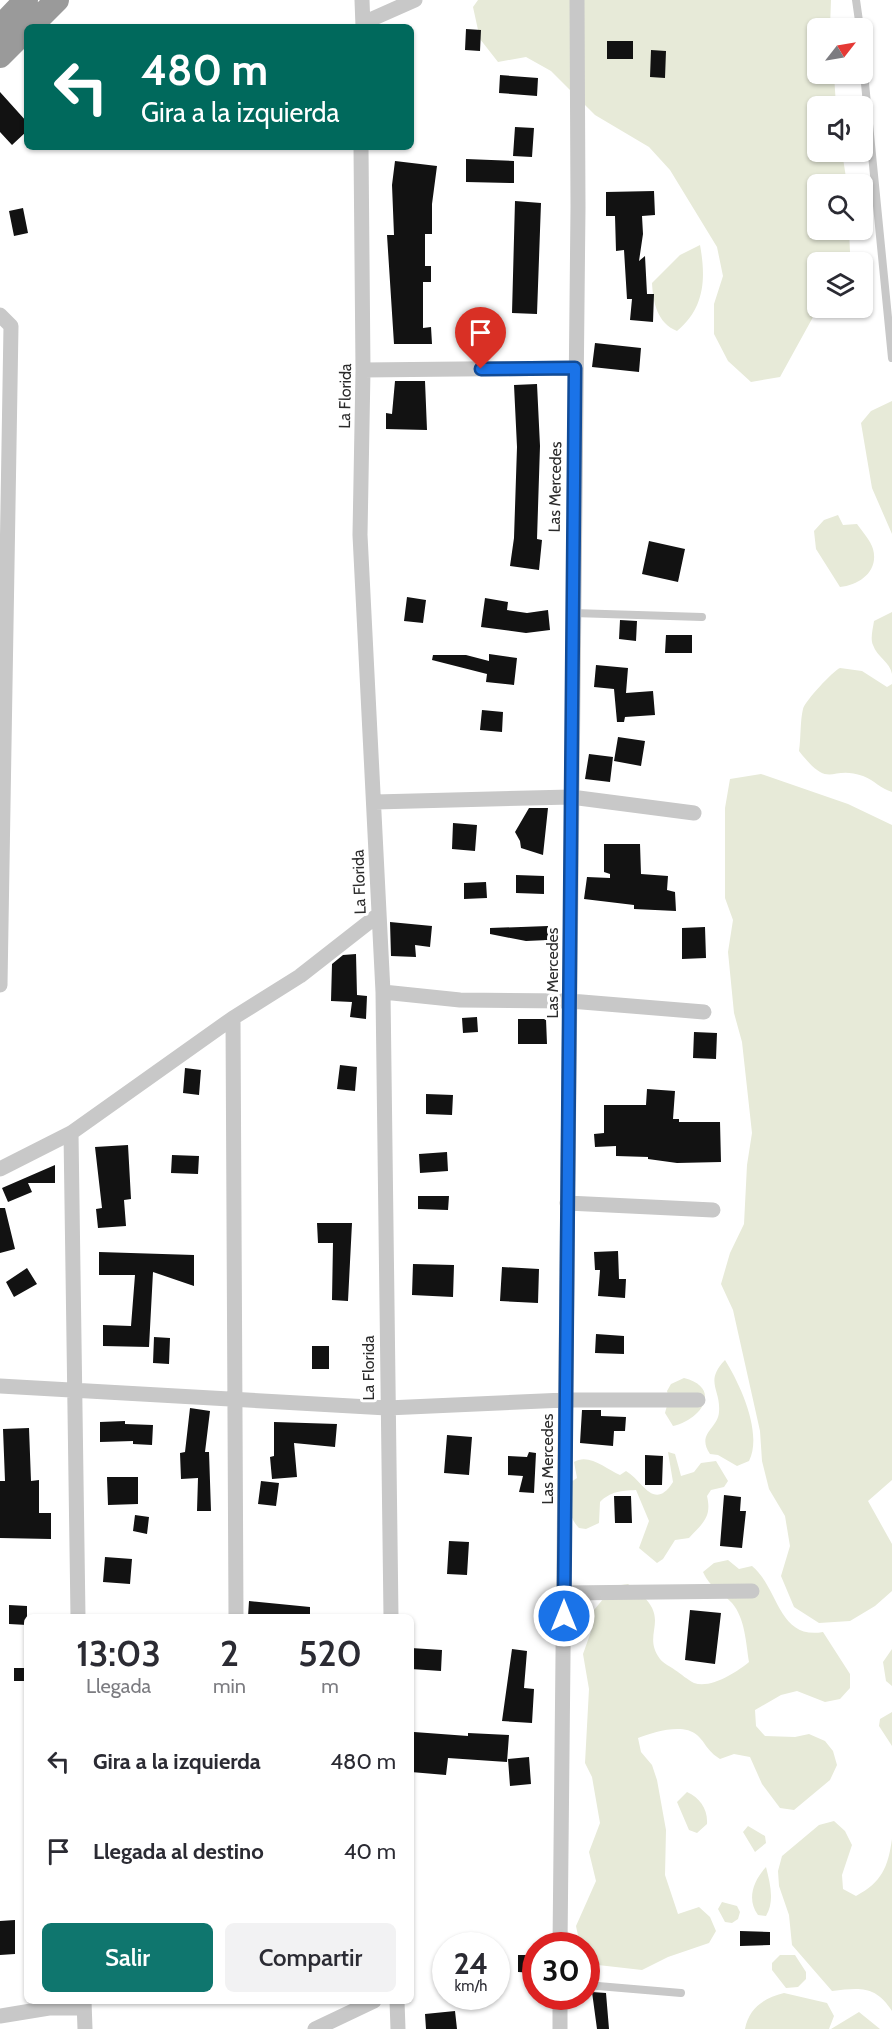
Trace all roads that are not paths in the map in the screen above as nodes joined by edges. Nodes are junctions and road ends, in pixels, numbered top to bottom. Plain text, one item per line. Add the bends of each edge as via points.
1 (26, 0) edge
2 (57, 0) edge
3 (362, 0) edge
4 (415, 0) edge
5 (577, 0) edge
6 (856, 0) edge
7 (859, 18) edge
8 (13, 24) edge
9 (363, 24) edge
10 (365, 24) edge
11 (0, 56) edge
12 (865, 84) edge
13 (361, 150) edge
14 (0, 315) edge
15 (892, 358) edge
16 (575, 368) junction
17 (363, 370) junction
18 (4, 592) edge
19 (573, 612) junction
20 (702, 617) dead end
21 (571, 797) junction
22 (375, 802) junction
23 (694, 813) dead end
24 (1, 893) edge
25 (378, 915) junction
26 (0, 985) edge
27 (383, 992) junction
28 (570, 1001) junction
29 (704, 1012) dead end
30 (233, 1018) junction
31 (71, 1133) junction
32 (0, 1169) edge
33 (567, 1203) junction
34 (713, 1210) dead end
35 (0, 1386) edge
36 (75, 1390) junction
37 (565, 1400) junction
38 (699, 1400) dead end
39 (236, 1402) junction
40 (387, 1408) junction
41 (752, 1591) dead end
42 (564, 1593) junction
43 (78, 1614) edge
44 (236, 1614) edge
45 (391, 1614) edge
46 (561, 1932) edge
47 (600, 1986) edge
48 (681, 1993) dead end
49 (84, 2004) edge
50 (368, 2004) edge
51 (398, 2004) edge
52 (560, 2010) edge
53 (0, 2016) edge
54 (85, 2029) edge
55 (315, 2029) edge
56 (398, 2029) edge
57 (560, 2029) edge

1 - 8 highway
2 - 8 highway
3 - 9 street
4 - 10 street
5 - 16 street, Las Mercedes
6 - 7 lane
8 - 11 highway
12 - 15 lane
13 - 17 street, La Florida
14 - 18 street via 11,326
16 - 17 street
16 - 19 street, Las Mercedes
17 - 22 street, La Florida via 360,535
18 - 24 street
19 - 20 lane
19 - 21 street, Las Mercedes
21 - 22 street
21 - 23 street
21 - 28 street, Las Mercedes
22 - 25 street, La Florida
24 - 26 street
25 - 27 street, La Florida
25 - 30 street via 300,976
27 - 28 street via 460,1000
27 - 40 street, La Florida
28 - 29 street
28 - 33 street, Las Mercedes
30 - 31 street
30 - 39 street
31 - 32 street
31 - 36 street
33 - 34 street
33 - 37 street, Las Mercedes
35 - 36 street
36 - 39 street
36 - 43 street
37 - 38 street
37 - 40 street
37 - 42 street, Las Mercedes
39 - 40 street
39 - 44 street
40 - 45 street, La Florida
41 - 42 street
42 - 46 street, Las Mercedes
47 - 48 lane
49 - 53 street
49 - 54 street
50 - 55 street
51 - 56 street
52 - 57 street

